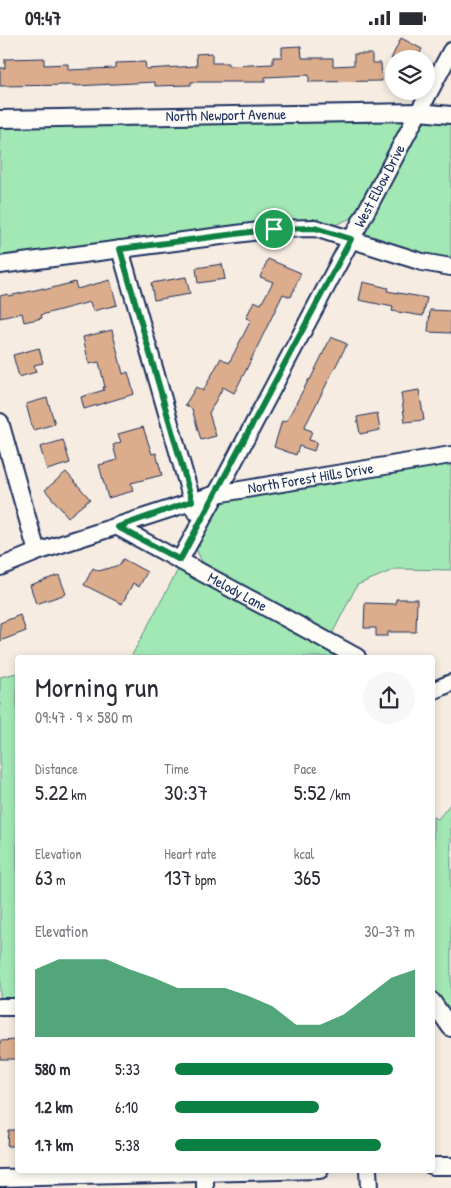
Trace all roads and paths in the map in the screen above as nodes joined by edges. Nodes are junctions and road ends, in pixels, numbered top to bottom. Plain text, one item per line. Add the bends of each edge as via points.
1 (451, 51) edge
2 (419, 112) junction
3 (451, 115) edge
4 (0, 119) edge
5 (351, 239) junction
6 (120, 249) junction
7 (0, 265) edge
8 (451, 267) edge
9 (0, 422) edge
10 (451, 455) edge
11 (216, 494) junction
12 (192, 501) junction
13 (199, 525) junction
14 (118, 527) junction
15 (37, 552) junction
16 (180, 560) junction
17 (0, 567) edge
18 (353, 655) edge
19 (451, 683) edge
20 (435, 690) edge
21 (435, 1005) edge
22 (0, 1007) edge
23 (15, 1007) edge
24 (451, 1028) edge
25 (451, 1165) edge
26 (435, 1166) edge
27 (271, 1173) edge
28 (368, 1173) edge
29 (205, 1177) edge
30 (0, 1178) edge
31 (42, 1183) edge
32 (369, 1188) edge

1 - 2 street, West Elbow Drive
2 - 3 street, North Newport Avenue
2 - 4 street, North Newport Avenue
2 - 5 street, West Elbow Drive
5 - 6 street via 315,228 274,229
5 - 8 street via 422,262
5 - 11 street, West Elbow Drive
6 - 7 street
6 - 12 street
9 - 15 street
10 - 11 street, North Forest Hills Drive
11 - 12 street, North Forest Hills Drive
11 - 13 street, West Elbow Drive
12 - 13 street
12 - 14 street, North Forest Hills Drive
13 - 16 street, West Elbow Drive
14 - 15 street, North Forest Hills Drive
14 - 16 street, Melody Lane
15 - 17 street, North Forest Hills Drive
16 - 18 street, Melody Lane
19 - 20 street
21 - 24 street
22 - 23 street
25 - 26 street
27 - 29 street
28 - 32 street
29 - 31 street
30 - 31 street

